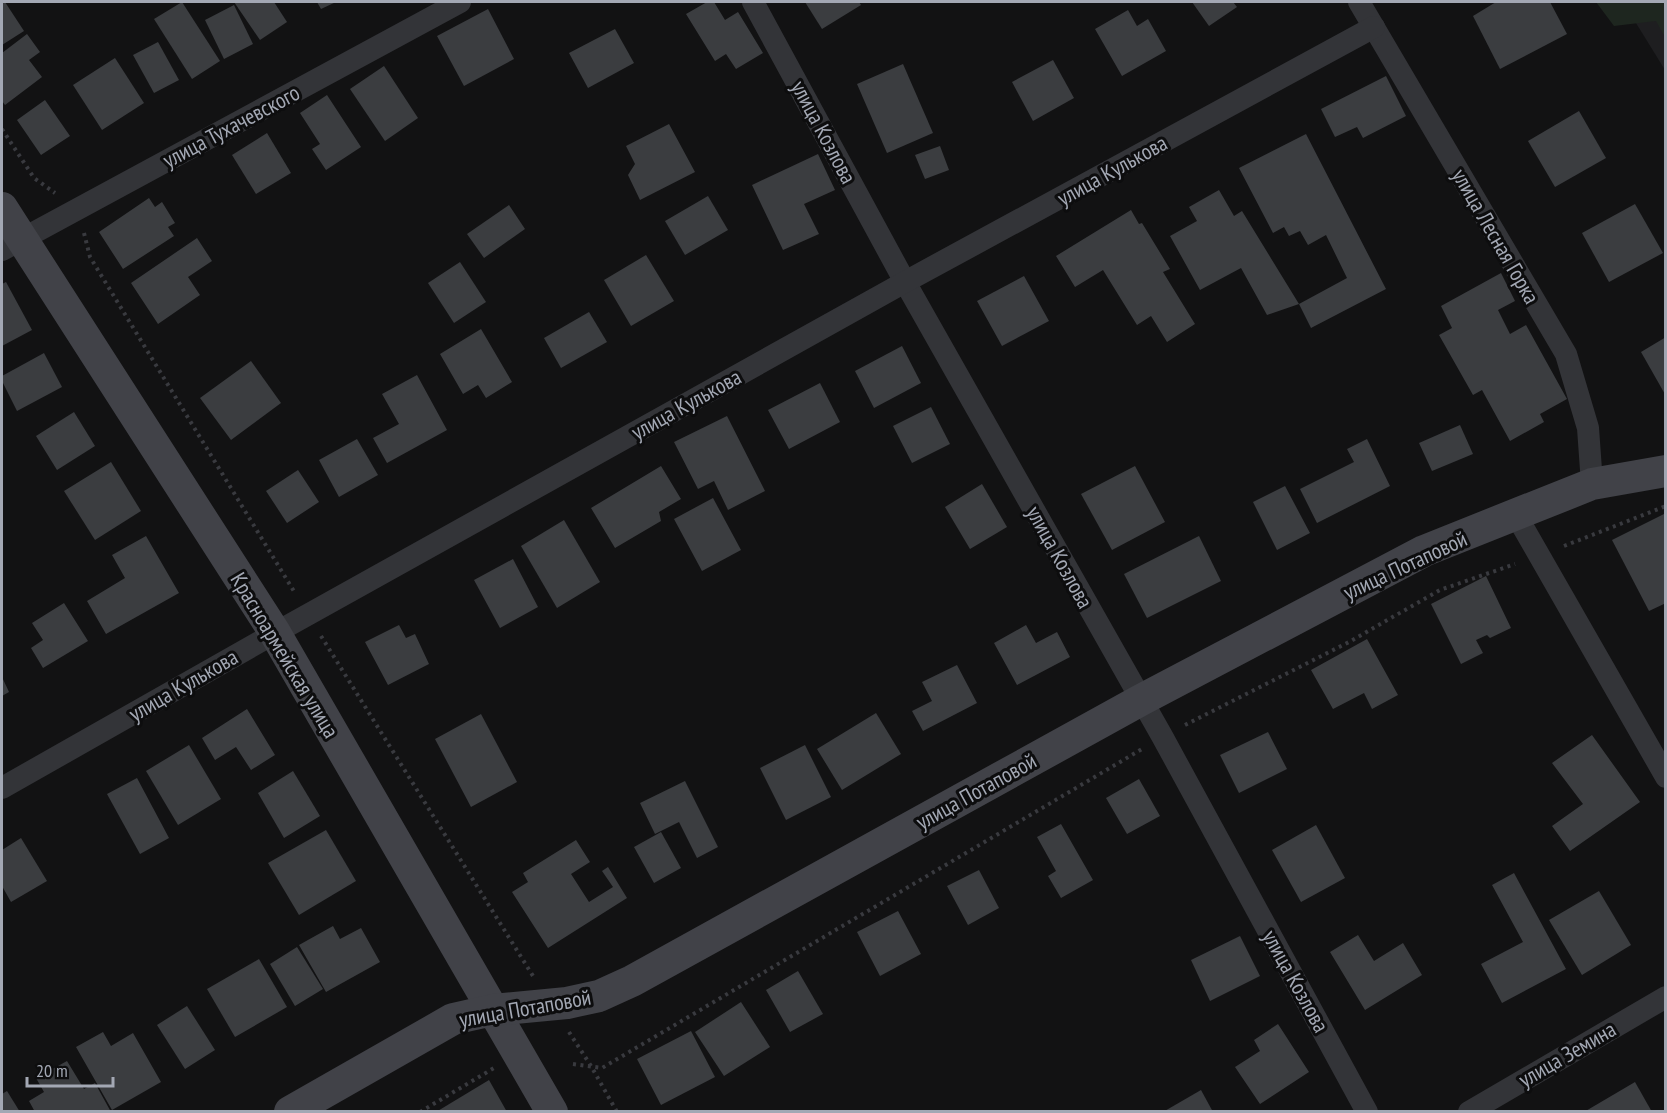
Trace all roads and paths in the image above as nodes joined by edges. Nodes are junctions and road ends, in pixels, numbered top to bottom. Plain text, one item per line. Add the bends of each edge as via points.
1 (460, 2) edge
2 (753, 2) edge
3 (1359, 2) edge
4 (1374, 27) junction
5 (2, 208) edge
6 (12, 244) edge
7 (905, 282) junction
8 (1665, 471) edge
9 (1592, 484) junction
10 (1665, 506) edge
11 (1516, 515) junction
12 (1539, 556) junction
13 (275, 633) junction
14 (1141, 700) junction
15 (1162, 736) junction
16 (1665, 777) edge
17 (2, 788) edge
18 (1665, 996) edge
19 (494, 1011) junction
20 (573, 1064) dead end
21 (500, 1065) dead end
22 (290, 1112) edge
23 (420, 1112) edge
24 (552, 1112) edge
25 (1367, 1112) edge
26 (1469, 1112) edge

1 - 6 street, улица Тухачевского
2 - 7 street, улица Козлова
3 - 4 street, улица Лесная Горка
4 - 7 street, улица Кулькова
4 - 9 street, улица Лесная Горка via 1566,354 1588,428
5 - 6 street, Красноармейская улица
6 - 13 street, Красноармейская улица
7 - 13 street, улица Кулькова
7 - 14 street, улица Козлова
8 - 9 street, улица Потаповой
9 - 11 street, улица Потаповой
10 - 12 path
11 - 12 street
11 - 14 street, улица Потаповой via 1424,551
12 - 15 path via 1440,590 1349,642
12 - 16 street
13 - 17 street, улица Кулькова
13 - 19 street, Красноармейская улица
14 - 15 street, улица Козлова
14 - 19 street, улица Потаповой via 632,981 599,996 567,1004
15 - 20 path via 602,1068
15 - 25 street, улица Козлова
18 - 26 street, улица Земина
19 - 22 street, улица Потаповой via 453,1019
19 - 24 street, Красноармейская улица
21 - 23 path

